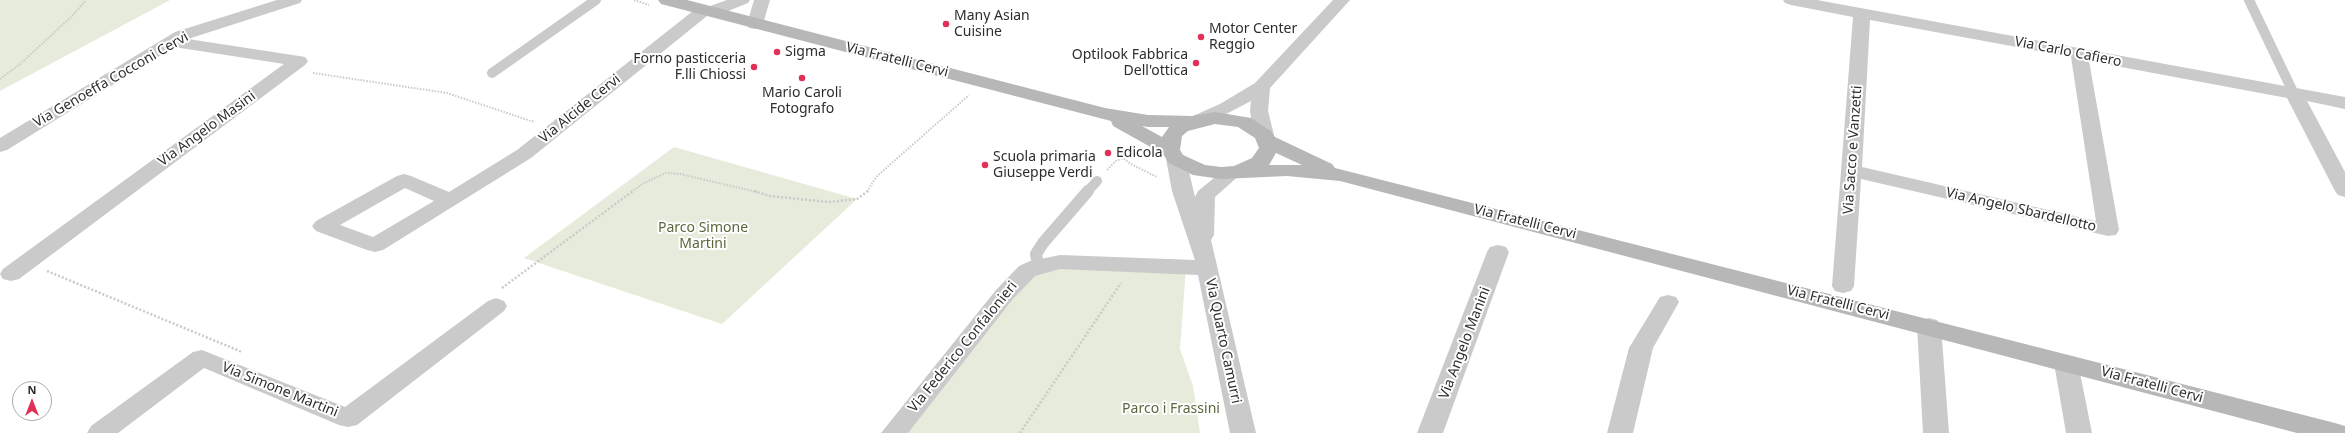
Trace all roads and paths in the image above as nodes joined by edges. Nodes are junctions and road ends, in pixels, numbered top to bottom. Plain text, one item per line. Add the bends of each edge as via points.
1 (86, 0) edge
2 (294, 0) edge
3 (596, 0) edge
4 (667, 0) edge
5 (742, 0) edge
6 (762, 0) edge
7 (1342, 0) edge
8 (1791, 0) edge
9 (2249, 0) edge
10 (707, 11) junction
11 (1862, 13) junction
12 (755, 24) junction
13 (172, 42) junction
14 (2079, 54) junction
15 (289, 68) junction
16 (492, 72) dead end
17 (0, 79) edge
18 (1261, 87) junction
19 (971, 93) dead end
20 (2294, 94) junction
21 (2345, 103) edge
22 (1104, 114) junction
23 (1196, 121) junction
24 (556, 128) junction
25 (1266, 138) junction
26 (0, 146) edge
27 (1173, 154) junction
28 (1852, 171) junction
29 (1236, 172) junction
30 (1341, 176) junction
31 (1098, 181) dead end
32 (2345, 191) edge
33 (450, 200) junction
34 (1498, 252) dead end
35 (1205, 258) junction
36 (27, 262) junction
37 (1134, 264) junction
38 (1038, 266) junction
39 (11, 274) dead end
40 (1842, 286) dead end
41 (496, 300) joint
42 (1668, 302) dead end
43 (1929, 326) junction
44 (249, 355) dead end
45 (2066, 363) junction
46 (100, 433) edge
47 (894, 433) edge
48 (1020, 433) edge
49 (1242, 433) edge
50 (1430, 433) edge
51 (1620, 433) edge
52 (1936, 433) edge
53 (2079, 433) edge
54 (2335, 433) edge

1 - 17 path via 42,44
2 - 13 street, Via Genoeffa Cocconi Cervi via 181,36
3 - 16 lane
4 - 10 main road, Via Fratelli Cervi
5 - 10 street, Via Alcide Cervi
6 - 12 street
7 - 18 street
8 - 11 street, Via Carlo Cafiero
9 - 20 lane
10 - 12 main road, Via Fratelli Cervi
10 - 24 street, Via Alcide Cervi
11 - 14 street, Via Carlo Cafiero
11 - 28 street, Via Sacco e Vanzetti
12 - 22 main road, Via Fratelli Cervi
13 - 15 street via 299,61
13 - 26 street, Via Genoeffa Cocconi Cervi
14 - 20 street, Via Carlo Cafiero
14 - 28 street, Via Angelo Sbardellotto via 2108,230
15 - 24 path via 446,93
15 - 36 street, Via Angelo Masini
18 - 23 street via 1227,108
18 - 25 street via 1259,111
19 - 41 path via 876,177 868,192 857,199 829,202 769,196 743,188 666,173 644,182
20 - 21 street, Via Carlo Cafiero
20 - 32 street
22 - 23 main road, Via Fratelli Cervi via 1148,121
22 - 27 main road, Via Fratelli Cervi
23 - 25 main road, Via Fratelli Cervi via 1215,118 1244,122
23 - 27 main road, Via Fratelli Cervi via 1174,134 1170,142
24 - 33 street, Via Alcide Cervi via 524,154
25 - 29 main road, Via Fratelli Cervi via 1269,148 1263,159 1251,167
25 - 30 main road, Via Fratelli Cervi
27 - 29 main road, Via Fratelli Cervi via 1200,171
27 - 35 street, Via Quarto Camurri via 1182,191
28 - 40 street, Via Sacco e Vanzetti
29 - 30 main road, Via Fratelli Cervi via 1287,170
29 - 35 street, Via Quarto Camurri via 1205,195
30 - 43 main road, Via Fratelli Cervi
31 - 38 lane via 1040,248 1036,254
33 - 33 street, Via Alcide Cervi via 375,245 322,226 404,180
34 - 50 street, Via Angelo Manini
35 - 37 street, Via Federico Confalonieri
35 - 49 street, Via Quarto Camurri
36 - 39 street, Via Angelo Masini
36 - 44 path
37 - 38 street, Via Federico Confalonieri via 1060,262
37 - 48 path
38 - 47 street, Via Federico Confalonieri via 1027,271 1014,284
41 - 46 street, Via Simone Martini via 348,418 202,358
42 - 51 street via 1641,348
43 - 45 main road, Via Fratelli Cervi
43 - 52 street
45 - 53 street
45 - 54 main road, Via Fratelli Cervi

